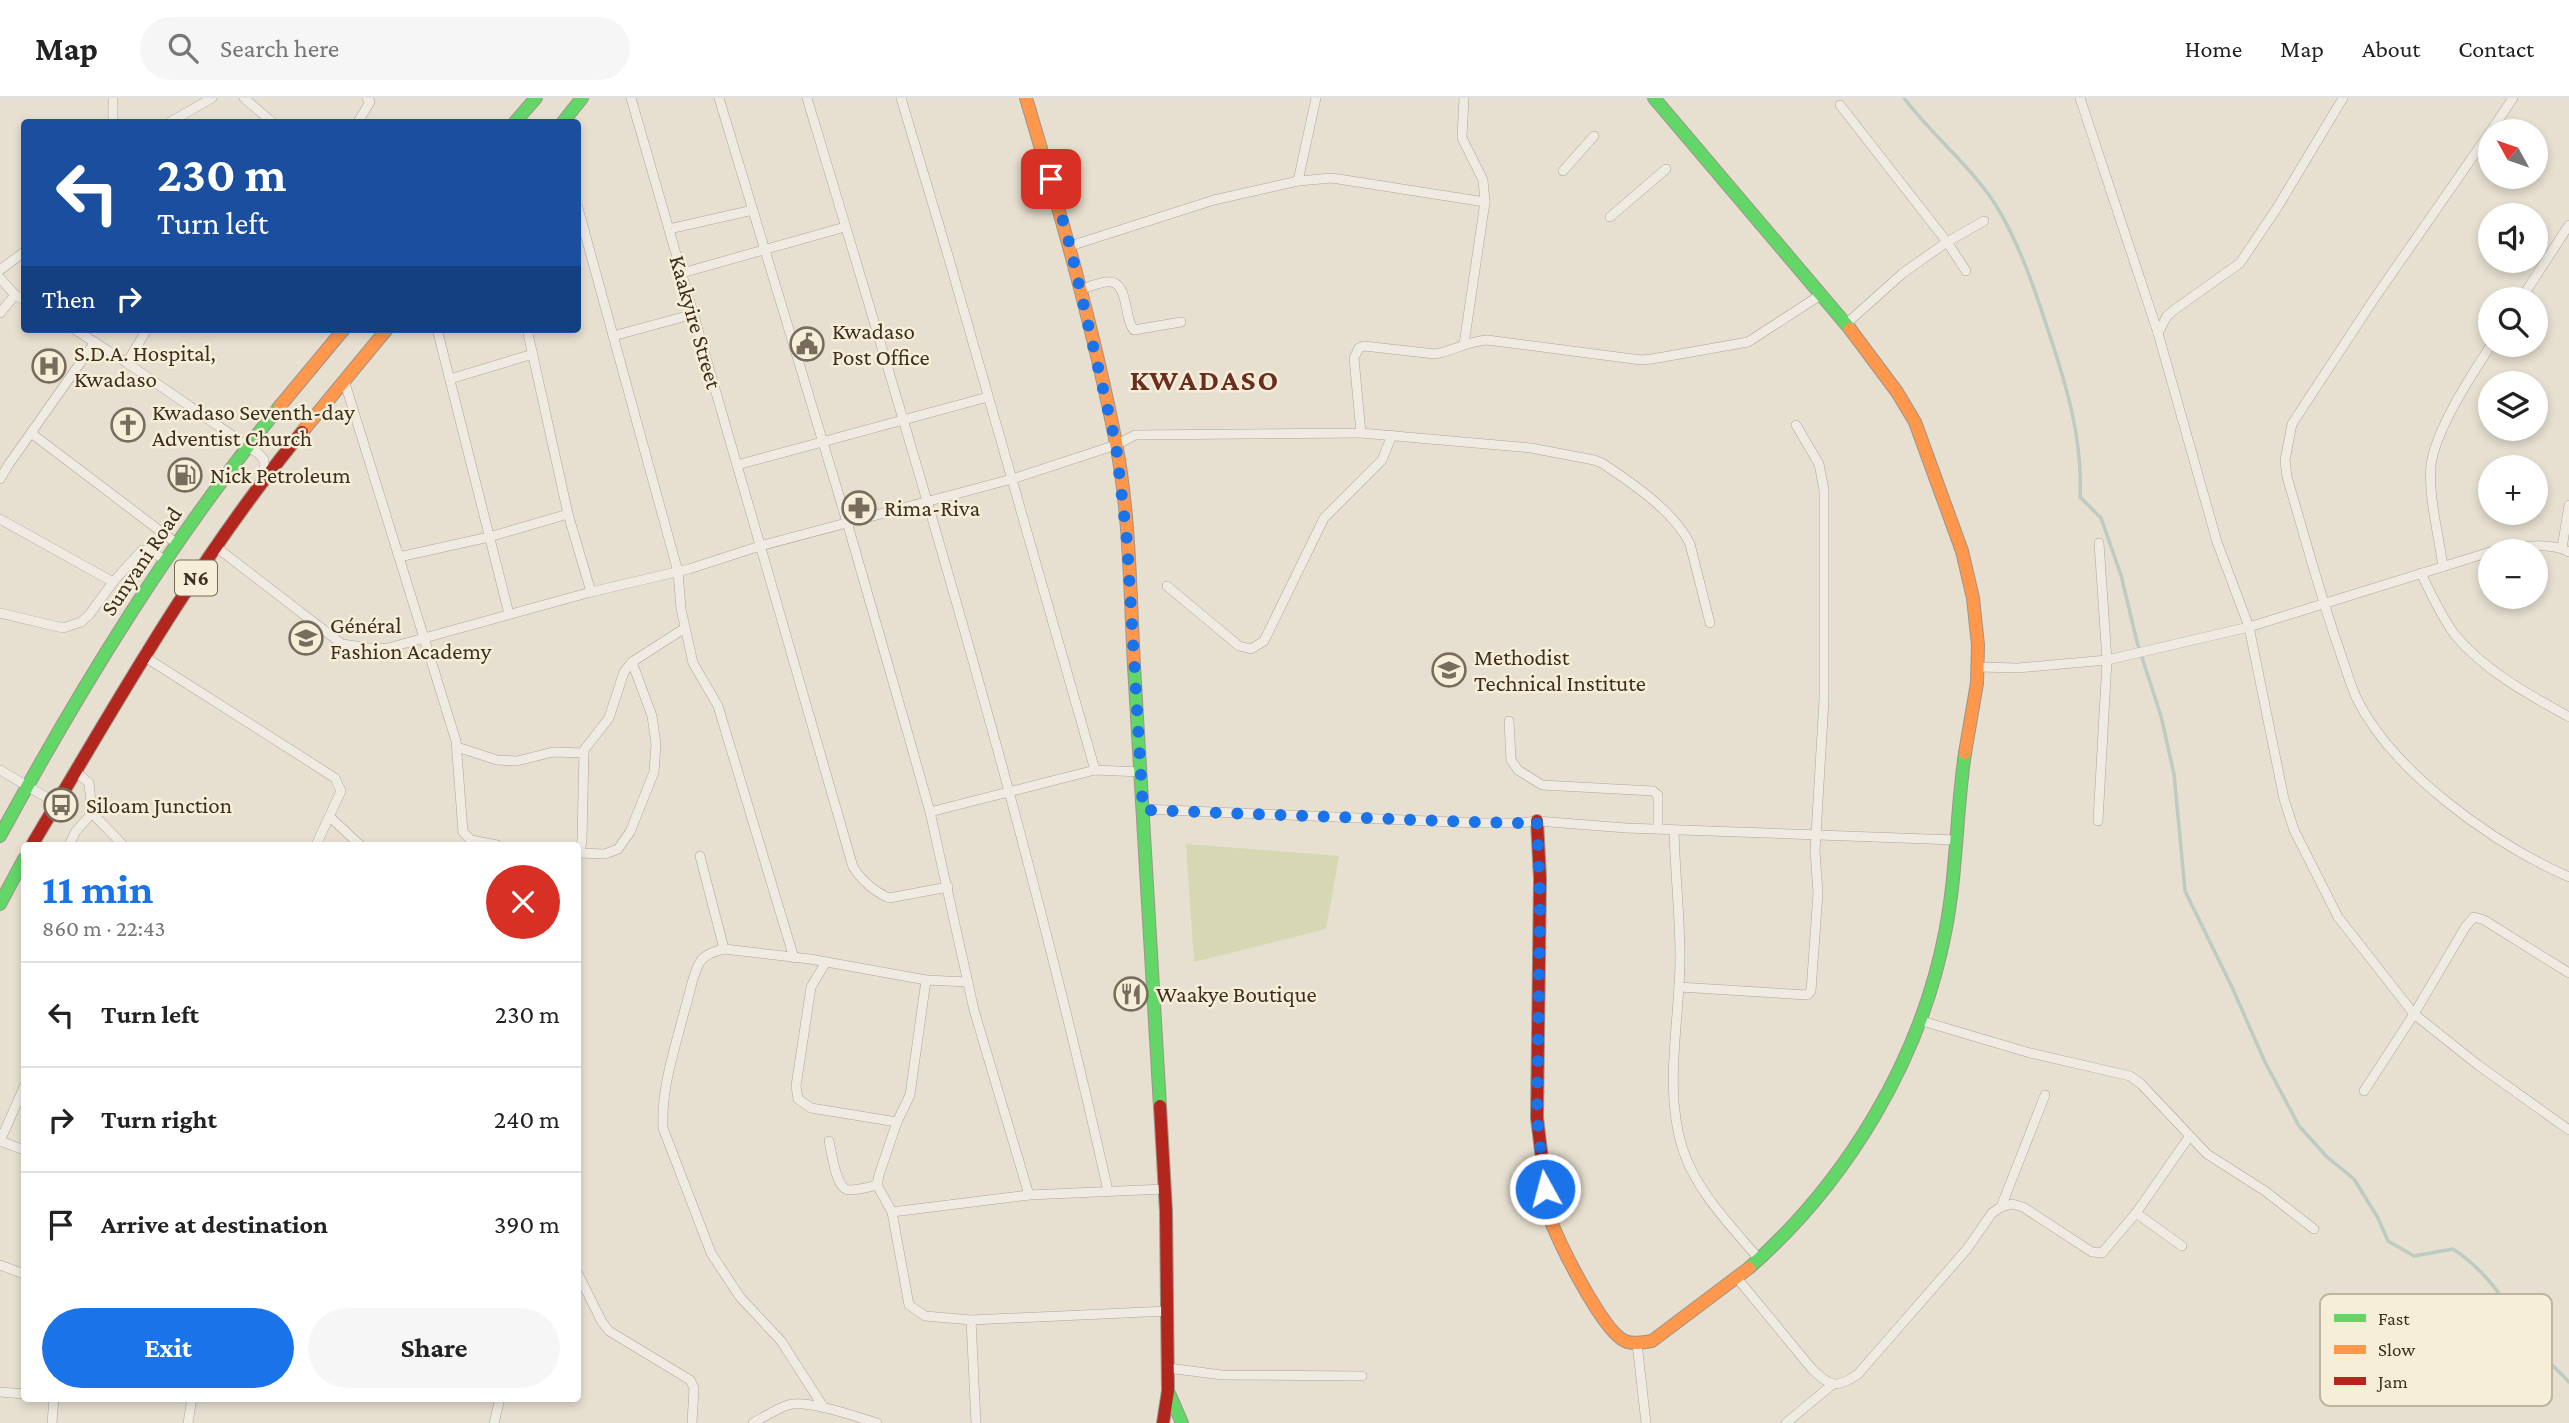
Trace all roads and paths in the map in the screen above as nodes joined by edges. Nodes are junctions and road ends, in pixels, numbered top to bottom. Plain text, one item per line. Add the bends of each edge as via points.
1 (113, 98) edge
2 (212, 98) edge
3 (244, 98) edge
4 (536, 98) edge
5 (582, 98) edge
6 (631, 98) edge
7 (719, 98) edge
8 (807, 98) edge
9 (901, 98) edge
10 (1026, 98) edge
11 (1316, 98) edge
12 (1464, 98) edge
13 (1654, 98) edge
14 (2080, 98) edge
15 (2343, 98) edge
16 (2513, 98) edge
17 (372, 99) edge
18 (1840, 105) dead end
19 (113, 119) edge
20 (175, 119) edge
21 (268, 119) edge
22 (360, 119) edge
23 (518, 119) edge
24 (565, 119) edge
25 (2499, 119) edge
26 (1594, 136) dead end
27 (2478, 151) edge
28 (1667, 169) dead end
29 (1563, 171) dead end
30 (1298, 181) junction
31 (1485, 202) junction
32 (753, 210) junction
33 (1610, 217) dead end
34 (581, 219) edge
35 (1984, 220) dead end
36 (845, 226) junction
37 (669, 229) junction
38 (2568, 230) edge
39 (1947, 242) junction
40 (1070, 246) junction
41 (765, 249) junction
42 (21, 254) edge
43 (0, 270) edge
44 (1966, 271) dead end
45 (682, 273) junction
46 (0, 278) edge
47 (2529, 287) edge
48 (1079, 290) junction
49 (1822, 294) junction
50 (20, 297) edge
51 (0, 313) edge
52 (694, 314) junction
53 (1181, 322) dead end
54 (1846, 324) junction
55 (80, 333) edge
56 (145, 333) edge
57 (341, 333) edge
58 (384, 333) edge
59 (438, 333) edge
60 (528, 333) edge
61 (2158, 333) junction
62 (613, 336) junction
63 (95, 342) junction
64 (1464, 344) junction
65 (533, 354) junction
66 (2484, 357) edge
67 (127, 363) junction
68 (450, 379) junction
69 (344, 380) junction
70 (988, 397) junction
71 (903, 420) junction
72 (1796, 425) dead end
73 (31, 433) junction
74 (1361, 433) junction
75 (1392, 435) junction
76 (823, 441) junction
77 (1116, 445) junction
78 (247, 446) junction
79 (737, 465) junction
80 (264, 478) junction
81 (0, 479) edge
82 (1012, 480) junction
83 (928, 502) junction
84 (2569, 505) edge
85 (568, 514) junction
86 (0, 519) edge
87 (847, 522) junction
88 (489, 537) junction
89 (176, 543) junction
90 (2099, 543) dead end
91 (761, 546) junction
92 (216, 547) junction
93 (2565, 550) edge
94 (2478, 556) edge
95 (400, 557) junction
96 (165, 560) junction
97 (2443, 567) junction
98 (678, 572) junction
99 (2421, 573) junction
100 (113, 582) junction
101 (1167, 586) dead end
102 (591, 592) junction
103 (2324, 605) junction
104 (0, 613) edge
105 (509, 614) junction
106 (1710, 623) dead end
107 (2249, 627) junction
108 (685, 628) junction
109 (425, 638) junction
110 (145, 657) junction
111 (2107, 660) junction
112 (632, 662) junction
113 (1978, 667) junction
114 (2569, 717) edge
115 (1510, 721) dead end
116 (457, 747) junction
117 (584, 753) junction
118 (0, 770) edge
119 (75, 771) junction
120 (1095, 771) junction
121 (1141, 772) junction
122 (27, 786) junction
123 (1009, 791) junction
124 (56, 803) junction
125 (1143, 810) junction
126 (930, 812) junction
127 (92, 813) junction
128 (330, 817) junction
129 (1537, 821) junction
130 (2098, 821) dead end
131 (1658, 829) junction
132 (1674, 830) junction
133 (1817, 835) junction
134 (0, 836) edge
135 (1955, 840) junction
136 (34, 842) edge
137 (70, 842) edge
138 (120, 842) edge
139 (318, 842) edge
140 (357, 842) edge
141 (481, 842) edge
142 (581, 842) edge
143 (581, 853) edge
144 (700, 856) dead end
145 (21, 865) edge
146 (2569, 877) edge
147 (948, 887) junction
148 (0, 904) edge
149 (724, 949) junction
150 (794, 958) junction
151 (827, 962) junction
152 (2569, 972) edge
153 (926, 980) junction
154 (968, 982) junction
155 (1679, 987) junction
156 (2414, 1014) junction
157 (1922, 1021) junction
158 (2364, 1091) dead end
159 (21, 1094) edge
160 (2045, 1095) dead end
161 (897, 1122) junction
162 (2569, 1130) edge
163 (2189, 1137) junction
164 (0, 1141) edge
165 (829, 1141) dead end
166 (21, 1149) edge
167 (877, 1185) junction
168 (1164, 1189) junction
169 (1108, 1191) junction
170 (1029, 1195) junction
171 (2001, 1207) junction
172 (892, 1212) junction
173 (2136, 1213) junction
174 (2314, 1229) dead end
175 (2182, 1246) dead end
176 (1759, 1259) junction
177 (0, 1265) edge
178 (21, 1273) edge
179 (1737, 1278) junction
180 (581, 1280) edge
181 (1168, 1311) junction
182 (971, 1320) junction
183 (1637, 1343) junction
184 (1168, 1368) junction
185 (1362, 1376) dead end
186 (1833, 1384) junction
187 (1168, 1391) junction
188 (0, 1392) edge
189 (21, 1394) edge
190 (54, 1402) edge
191 (191, 1402) edge
192 (499, 1402) edge
193 (824, 1408) junction
194 (52, 1423) edge
195 (188, 1423) edge
196 (494, 1423) edge
197 (692, 1423) edge
198 (753, 1423) edge
199 (877, 1423) edge
200 (976, 1423) edge
201 (1163, 1423) edge
202 (1181, 1423) edge
203 (1646, 1423) edge
204 (1786, 1423) edge

1 - 19 street
2 - 20 street
3 - 21 street
4 - 23 street
5 - 24 street
6 - 37 street, Kaakyire Street
7 - 32 street
8 - 36 street
9 - 70 street
10 - 40 street
11 - 30 street
12 - 31 street via 1462,138 1483,180
13 - 49 street
14 - 61 street
15 - 61 street via 2239,263 2174,310
16 - 25 street
17 - 22 street
18 - 39 street
26 - 29 street
27 - 103 street via 2292,424 2285,460 2287,477
28 - 33 street
30 - 31 street via 1332,178
30 - 40 street via 1214,200
31 - 64 street
32 - 37 street
32 - 41 street
34 - 62 street
35 - 39 street
36 - 41 street
36 - 71 street
37 - 45 street, Kaakyire Street
38 - 47 street
39 - 44 street
39 - 54 street via 1903,273
40 - 48 street
41 - 45 street
41 - 76 street
42 - 43 street
45 - 52 street, Kaakyire Street
46 - 50 street
48 - 53 street via 1116,283 1123,289 1129,325 1134,330
48 - 77 street
49 - 54 street
49 - 64 street via 1748,342 1652,359 1487,340
50 - 51 street
52 - 62 street
52 - 79 street, Kaakyire Street
54 - 113 street via 1904,402 1923,441 1959,541 1974,608
55 - 63 street
56 - 67 street
57 - 78 street, Sunyani Road / N6
58 - 69 street, N6
59 - 68 street
60 - 65 street
61 - 107 street via 2217,542
62 - 98 street
63 - 67 street
63 - 73 street
64 - 74 street via 1435,354 1359,348 1354,358
65 - 68 street
65 - 85 street
66 - 97 street via 2445,425 2431,464
67 - 78 street
68 - 88 street
69 - 80 street, N6
69 - 95 street
70 - 71 street
70 - 82 street
71 - 76 street
71 - 83 street
72 - 133 street via 1819,464 1824,490 1824,701
73 - 81 street
73 - 89 street
74 - 75 street
74 - 77 street via 1135,435
75 - 101 street via 1382,460 1324,518 1264,641 1251,649 1239,646
75 - 106 street via 1531,448 1602,463 1666,512 1685,533
76 - 79 street
76 - 87 street
77 - 82 street
77 - 121 street via 1127,541
78 - 80 street via 264,460
78 - 89 street, Sunyani Road / N6
79 - 91 street, Kaakyire Street
80 - 92 street, N6
82 - 83 street
82 - 120 street
83 - 87 street
83 - 123 street
84 - 93 street
85 - 88 street
85 - 102 street
86 - 100 street
87 - 91 street
87 - 126 street
88 - 95 street
88 - 105 street
89 - 96 street, Sunyani Road / N6
90 - 111 street
91 - 98 street
91 - 147 street, Kaakyire Street via 853,867 889,898
92 - 109 street via 342,644 376,649
92 - 110 street, N6
94 - 97 street
95 - 109 street
96 - 100 street via 142,550
96 - 122 street, Sunyani Road / N6
97 - 99 street
98 - 102 street
98 - 108 street
99 - 103 street
99 - 114 street via 2444,618 2471,651 2517,687
100 - 104 street via 89,615 71,626
102 - 105 street
103 - 107 street
103 - 146 street via 2356,695 2392,748 2477,826
105 - 109 street
107 - 111 street
107 - 156 street via 2294,830 2338,916
108 - 112 street
108 - 150 street via 693,663 718,706
109 - 116 street
110 - 119 street, N6
110 - 128 street via 335,778 341,791
111 - 113 street
111 - 130 street
112 - 117 street via 624,671 609,718
112 - 143 street via 652,716 654,772 630,832 618,849 605,854
113 - 135 street
115 - 131 street via 1511,760 1518,770 1542,785 1653,791 1658,795
116 - 117 street via 496,761 553,752
116 - 141 street via 463,832
117 - 142 street
118 - 122 street
119 - 124 street, N6
119 - 127 street via 89,783
120 - 121 street
120 - 123 street
121 - 125 street
122 - 124 street
122 - 134 street, Sunyani Road / N6
123 - 126 street
123 - 169 street via 1069,1016
124 - 136 street, N6
125 - 129 street
125 - 168 street
126 - 147 street
127 - 137 street
127 - 138 street
128 - 139 street
128 - 140 street
129 - 131 street
129 - 183 street via 1537,1118 1549,1215 1572,1267 1615,1334
131 - 132 street
132 - 133 street
132 - 155 street
133 - 135 street
133 - 155 street via 1818,892 1810,992
135 - 157 street via 1942,950
144 - 149 street
145 - 148 street
147 - 154 street
149 - 150 street
149 - 193 street via 701,961 693,983 671,1062 662,1107 663,1128 711,1253 740,1297 785,1347
150 - 151 street
151 - 153 street
151 - 161 street via 811,987 797,1099 811,1108
152 - 156 street via 2474,917
153 - 154 street
153 - 161 street via 912,1084
154 - 170 street
155 - 176 street via 1674,1084 1684,1152 1722,1216
156 - 158 street
156 - 162 street
157 - 163 street via 2130,1076
157 - 176 street via 1862,1138 1794,1224
159 - 164 street
160 - 171 street
161 - 167 street
163 - 173 street
163 - 174 street via 2218,1163 2265,1191
164 - 166 street
165 - 167 street via 844,1189
167 - 172 street
168 - 169 street
168 - 181 street
169 - 170 street
170 - 172 street
171 - 173 street via 2024,1207 2097,1254
171 - 186 street via 1858,1374 1844,1384
172 - 182 street via 909,1305 925,1316
173 - 175 street
176 - 179 street
177 - 178 street
179 - 183 street via 1652,1341
179 - 186 street via 1812,1369
180 - 197 street via 609,1331 690,1380 694,1388
181 - 182 street
181 - 184 street
182 - 200 street
183 - 203 street
184 - 185 street via 1222,1375
184 - 187 street
186 - 204 street
187 - 201 street
187 - 202 street
188 - 189 street
190 - 194 street
191 - 195 street
192 - 196 street
193 - 198 street via 791,1404
193 - 199 street

